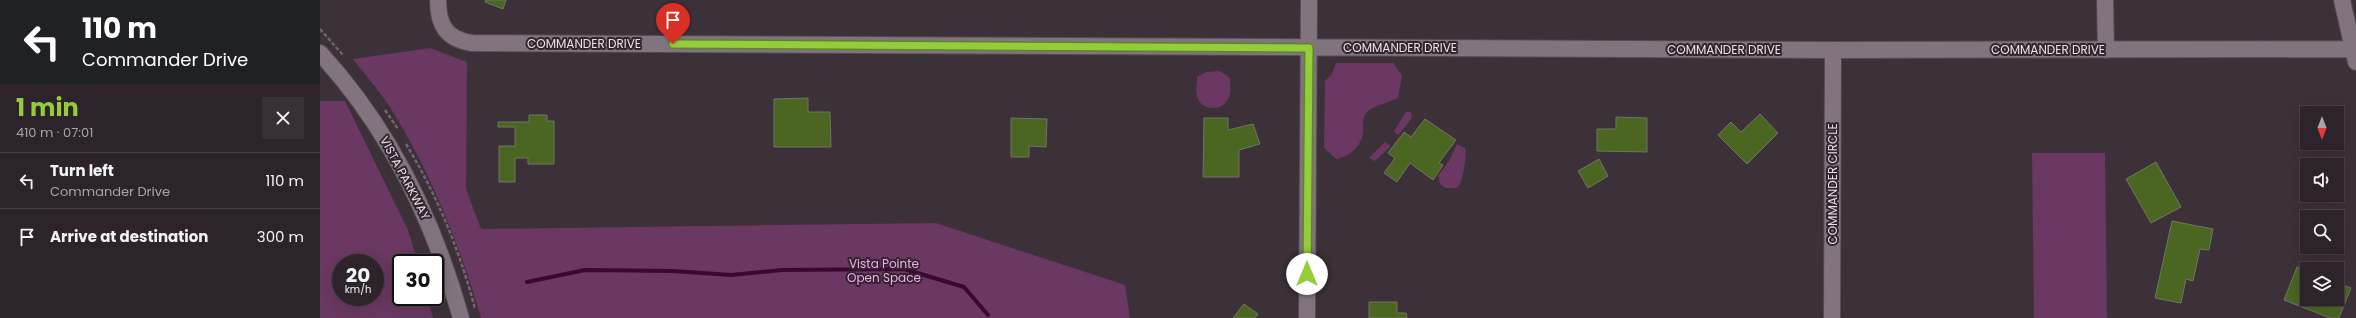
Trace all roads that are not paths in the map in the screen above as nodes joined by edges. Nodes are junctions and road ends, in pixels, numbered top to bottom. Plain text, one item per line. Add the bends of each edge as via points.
1 (438, 0) edge
2 (1309, 0) edge
3 (2105, 0) edge
4 (2342, 0) edge
5 (1309, 48) junction
6 (1833, 50) junction
7 (2106, 50) junction
8 (320, 53) edge
9 (2354, 55) edge
10 (461, 318) edge
11 (1307, 318) edge
12 (1832, 318) edge

1 - 5 street, COMMANDER DRIVE via 438,17 449,34 461,42 472,43
2 - 5 street
3 - 7 street
4 - 9 street
5 - 6 street, COMMANDER DRIVE
5 - 11 street
6 - 7 street, COMMANDER DRIVE
6 - 12 street, COMMANDER CIRCLE
7 - 9 street, COMMANDER DRIVE
8 - 10 street, VISTA PARKWAY via 370,117 403,170 432,230

